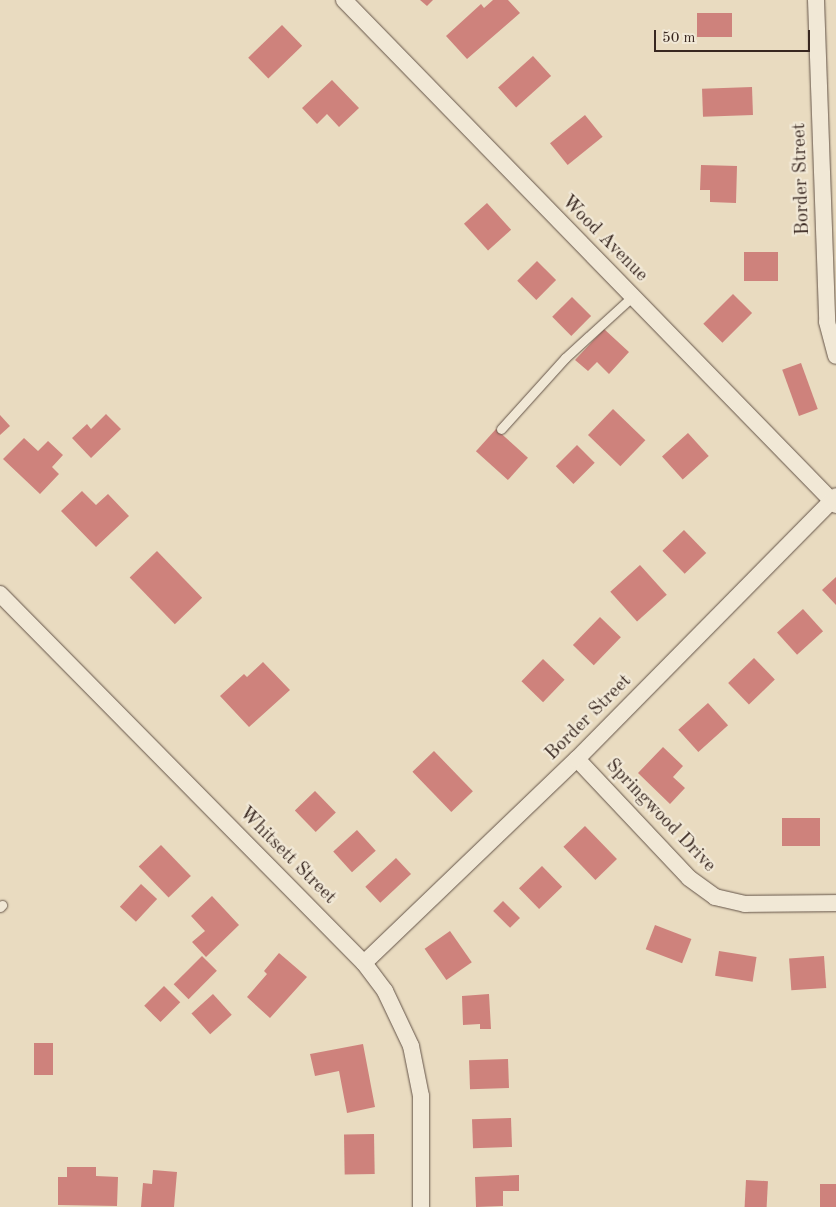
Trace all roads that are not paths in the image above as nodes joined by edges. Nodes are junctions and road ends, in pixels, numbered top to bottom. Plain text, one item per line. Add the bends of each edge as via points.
1 (816, 0) edge
2 (349, 2) edge
3 (633, 296) junction
4 (836, 356) edge
5 (501, 429) dead end
6 (834, 501) edge
7 (0, 594) edge
8 (577, 759) junction
9 (836, 903) edge
10 (364, 963) junction
11 (421, 1207) edge

1 - 4 street, Border Street via 827,322
2 - 3 street, Wood Avenue
3 - 5 lane via 565,358
3 - 6 street, Wood Avenue
6 - 8 street, Border Street
7 - 10 street, Whitsett Street
8 - 9 street, Springwood Drive via 689,878 715,898 745,904
8 - 10 street, Border Street
10 - 11 street, Whitsett Street via 398,1014 415,1062 421,1096

